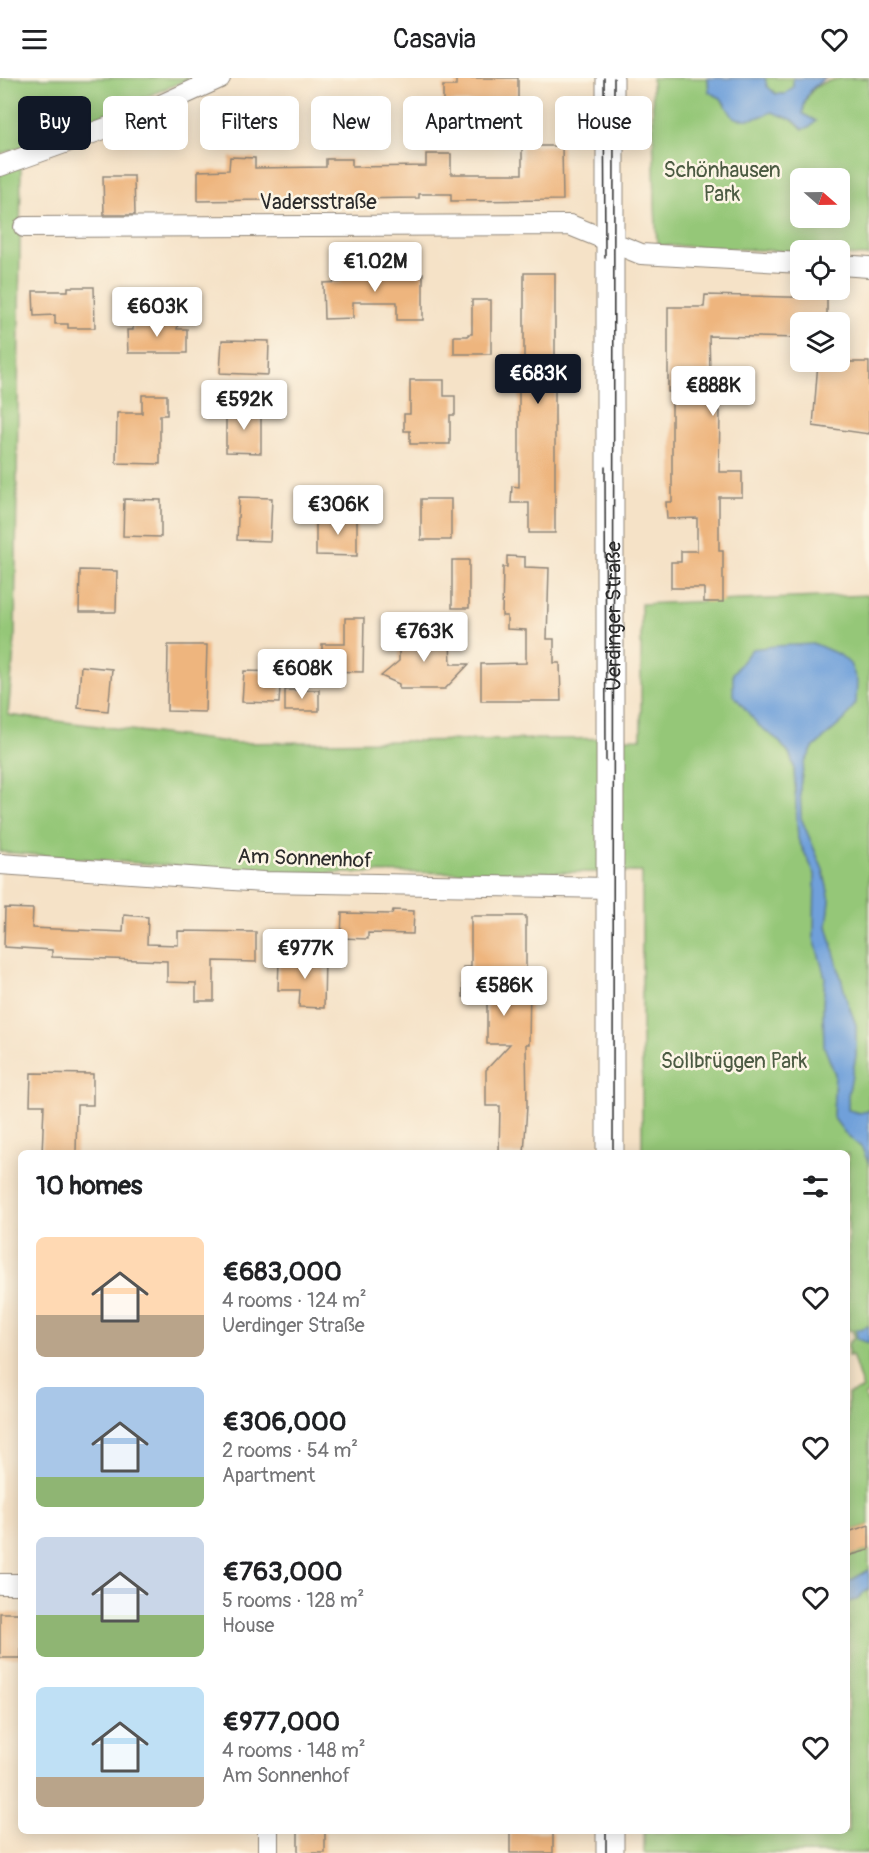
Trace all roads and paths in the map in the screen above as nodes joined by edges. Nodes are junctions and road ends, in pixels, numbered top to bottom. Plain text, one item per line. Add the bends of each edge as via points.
1 (220, 78) edge
2 (610, 78) edge
3 (0, 166) edge
4 (24, 227) dead end
5 (610, 240) junction
6 (790, 262) edge
7 (850, 266) edge
8 (869, 267) edge
9 (0, 864) edge
10 (610, 888) junction
11 (609, 1150) edge
12 (0, 1584) edge
13 (18, 1584) edge
14 (268, 1834) edge
15 (610, 1834) edge
16 (268, 1853) edge
17 (610, 1853) edge

1 - 3 street via 126,121
2 - 5 main road, Uerdinger Straße
4 - 5 street, Vadersstraße via 570,225
5 - 6 street, Vadersstraße via 641,254
5 - 10 main road, Uerdinger Straße
7 - 8 street
9 - 10 street, Am Sonnenhof via 263,882
10 - 11 main road, Uerdinger Straße
12 - 13 street
14 - 16 street
15 - 17 main road

